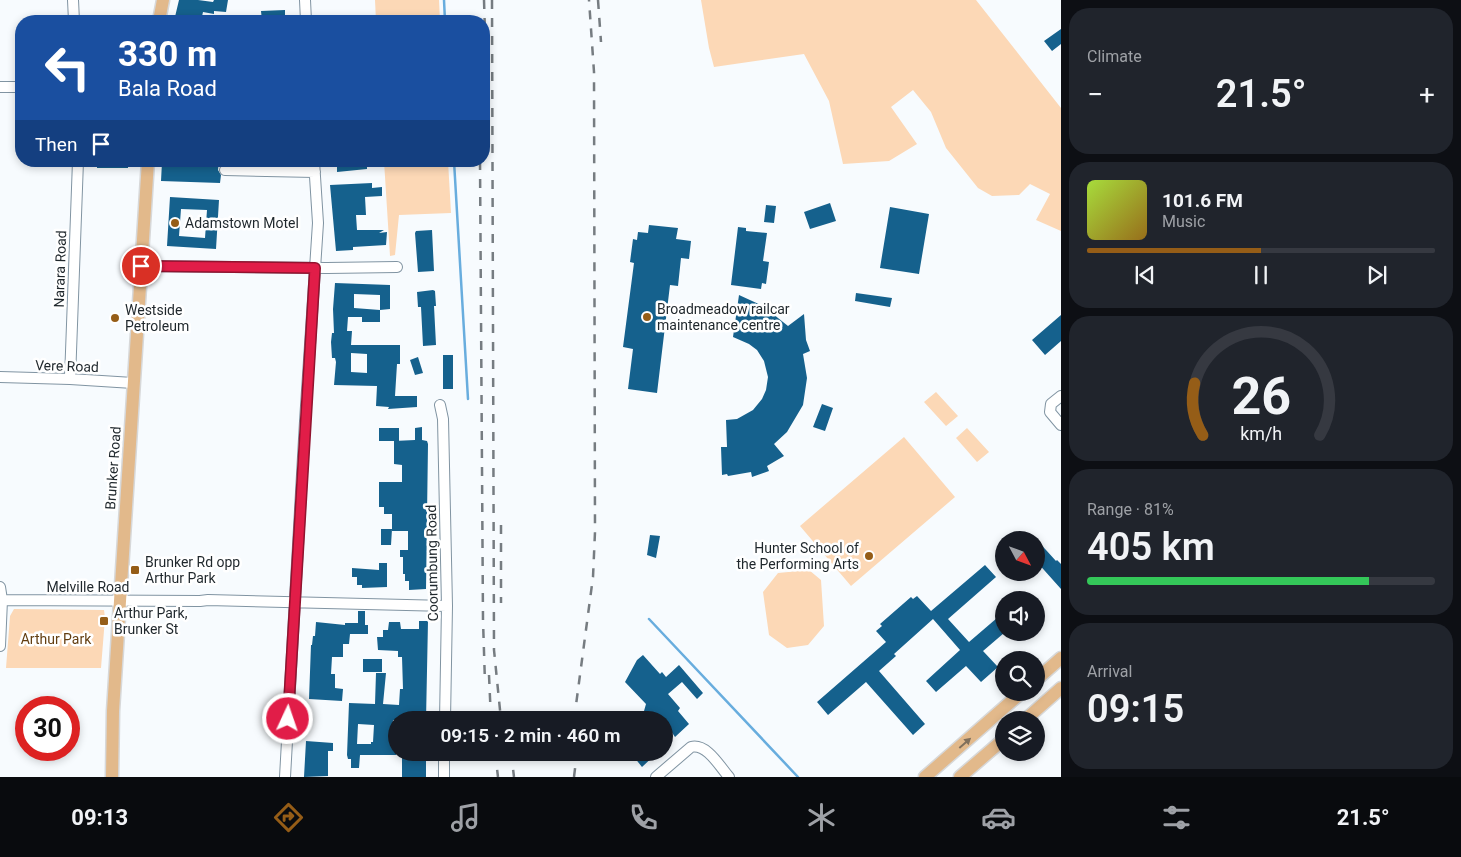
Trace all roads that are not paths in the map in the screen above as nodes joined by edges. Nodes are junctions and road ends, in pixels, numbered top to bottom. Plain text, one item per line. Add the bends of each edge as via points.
1 (72, 0) edge
2 (163, 0) edge
3 (305, 0) edge
4 (73, 15) edge
5 (160, 15) edge
6 (306, 15) edge
7 (0, 87) edge
8 (15, 87) edge
9 (78, 167) edge
10 (148, 167) edge
11 (292, 167) edge
12 (315, 167) edge
13 (225, 170) dead end
14 (141, 266) junction
15 (397, 267) dead end
16 (315, 268) junction
17 (0, 377) edge
18 (70, 379) junction
19 (133, 383) junction
20 (1061, 396) edge
21 (440, 405) dead end
22 (1061, 425) edge
23 (0, 587) edge
24 (1, 600) edge
25 (119, 601) junction
26 (295, 602) junction
27 (447, 606) junction
28 (0, 646) edge
29 (1061, 658) edge
30 (1045, 672) edge
31 (1061, 688) edge
32 (1012, 701) edge
33 (445, 711) edge
34 (1035, 711) edge
35 (995, 747) edge
36 (444, 761) edge
37 (112, 777) edge
38 (285, 777) edge
39 (444, 777) edge
40 (656, 777) edge
41 (729, 777) edge
42 (926, 777) edge
43 (960, 777) edge

1 - 4 street
2 - 5 main road
3 - 6 street
7 - 8 street
9 - 18 street, Narara Road
10 - 14 main road, Brunker Road
11 - 13 street
12 - 16 street via 318,224
14 - 16 street
14 - 19 main road, Brunker Road
15 - 16 street
16 - 26 street
17 - 18 street, Vere Road
18 - 19 street, Vere Road
19 - 25 main road, Brunker Road
20 - 22 street via 1051,404 1050,412
21 - 27 street, Coorumbung Road via 443,419
23 - 24 street
24 - 25 street, Melville Road
24 - 28 street
25 - 26 street, Melville Road
25 - 37 main road, Brunker Road via 112,711
26 - 27 street, Melville Road
26 - 38 street
27 - 33 street, Coorumbung Road
29 - 30 main road
31 - 34 main road
42 -> 32 main road
35 - 43 main road
36 - 39 street
40 - 41 street via 696,746 707,752

